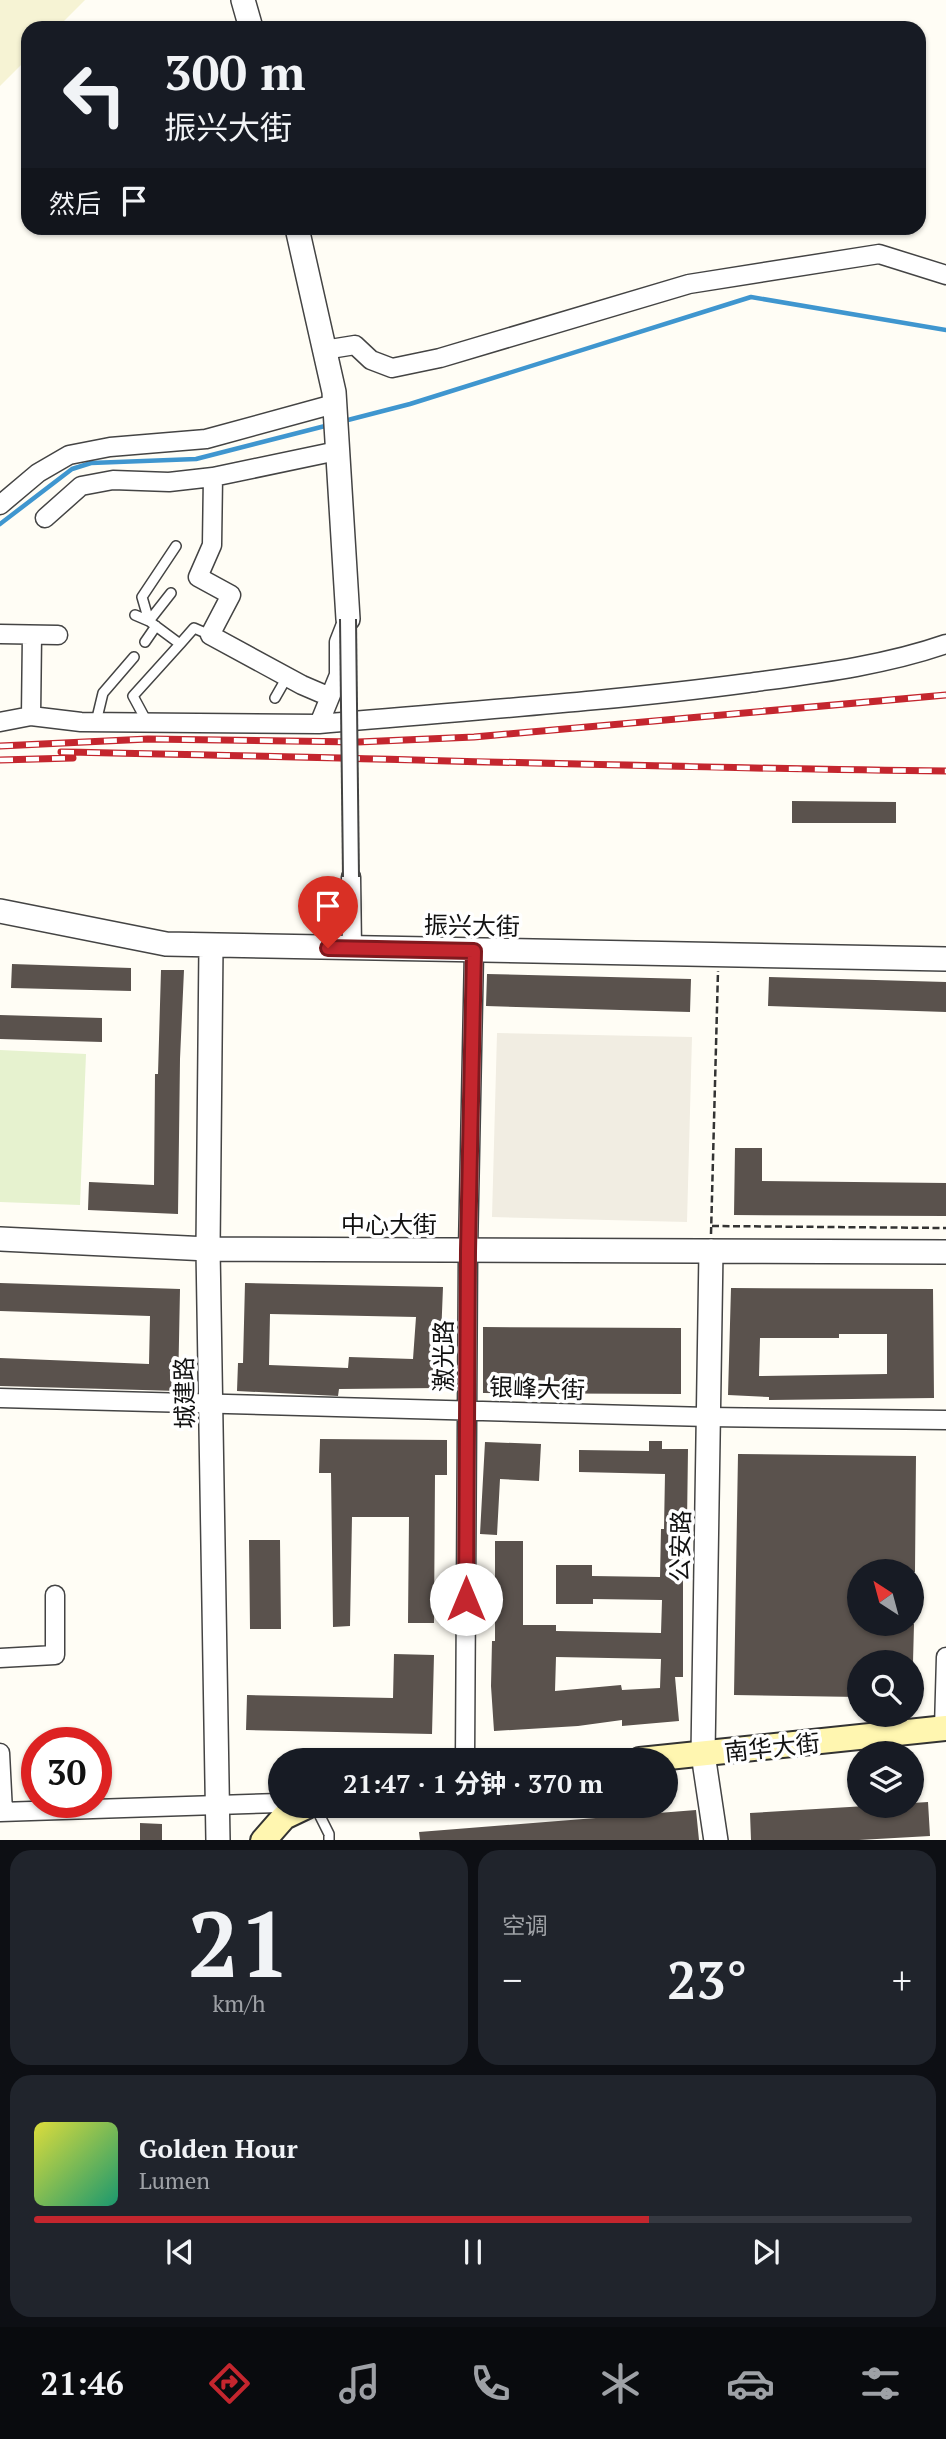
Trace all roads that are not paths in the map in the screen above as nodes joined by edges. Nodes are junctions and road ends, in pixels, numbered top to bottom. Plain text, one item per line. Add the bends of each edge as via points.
1 (243, 0) edge
2 (249, 21) edge
3 (299, 235) edge
4 (946, 275) edge
5 (324, 350) junction
6 (336, 425) junction
7 (213, 477) junction
8 (0, 505) edge
9 (45, 518) dead end
10 (176, 546) dead end
11 (171, 593) dead end
12 (135, 615) dead end
13 (348, 620) junction
14 (153, 624) junction
15 (0, 634) edge
16 (32, 635) junction
17 (58, 635) dead end
18 (210, 635) junction
19 (145, 642) dead end
20 (180, 644) junction
21 (946, 644) edge
22 (134, 657) dead end
23 (287, 677) junction
24 (330, 697) junction
25 (275, 698) dead end
26 (31, 716) junction
27 (0, 722) edge
28 (96, 722) junction
29 (147, 723) junction
30 (319, 724) junction
31 (351, 877) joint
32 (0, 911) edge
33 (211, 945) junction
34 (352, 948) junction
35 (474, 951) junction
36 (946, 958) edge
37 (0, 1239) edge
38 (208, 1249) junction
39 (468, 1251) junction
40 (711, 1251) junction
41 (946, 1252) edge
42 (0, 1398) edge
43 (211, 1404) junction
44 (467, 1410) junction
45 (708, 1417) junction
46 (946, 1420) edge
47 (55, 1595) dead end
48 (946, 1657) edge
49 (0, 1658) edge
50 (946, 1728) edge
51 (465, 1748) edge
52 (0, 1753) edge
53 (703, 1754) junction
54 (678, 1756) edge
55 (268, 1803) edge
56 (217, 1804) junction
57 (1, 1812) edge
58 (284, 1818) edge
59 (321, 1818) edge
60 (218, 1840) edge
61 (263, 1840) edge
62 (329, 1840) edge
63 (716, 1840) edge

1 - 2 street
3 - 5 street
4 - 5 street via 879,254 689,284 392,368 371,360 355,345
5 - 6 street
6 - 7 street
6 - 8 street via 69,455 38,473
6 - 13 street
7 - 9 street via 169,482 113,480 81,486
7 - 18 street via 212,545 198,577 231,595
10 - 14 lane via 142,597
11 - 14 lane
12 - 14 lane
13 - 24 street via 339,642 340,675
13 - 31 street, bridge
14 - 19 lane
14 - 20 lane
15 - 16 street
16 - 17 street
16 - 26 street
18 - 20 lane via 194,628
18 - 23 street
20 - 29 lane via 133,696
21 - 30 street via 914,655 829,671 704,689
22 - 28 lane via 103,693
23 - 24 street
23 - 25 lane
24 - 30 street
26 - 27 street
26 - 28 street
28 - 29 street
29 - 30 street
31 - 34 street
32 - 33 street, 振兴大街 via 166,944
33 - 34 street, 振兴大街
33 - 38 street, 城建路
34 - 35 street, 振兴大街
35 - 36 street, 振兴大街
35 - 39 street, 激光路
37 - 38 street, 中心大街
38 - 39 street, 中心大街
38 - 43 street, 城建路
39 - 40 street, 中心大街
39 - 44 street, 激光路
40 - 41 street, 中心大街
40 - 45 street, 公安路
42 - 43 street, 银峰大街
43 - 44 street, 银峰大街
43 - 56 street, 城建路
44 - 45 street, 银峰大街
44 - 51 street, 激光路
45 - 46 street, 银峰大街
45 - 53 street, 公安路
47 - 49 street via 55,1655
48 - 50 street
50 - 53 main road, 南华大街
52 - 57 street
53 - 54 main road, 南华大街
53 - 63 street, 公安路
55 - 56 street
56 - 57 street
56 - 60 street, 城建路
58 - 61 main road
59 - 62 lane

